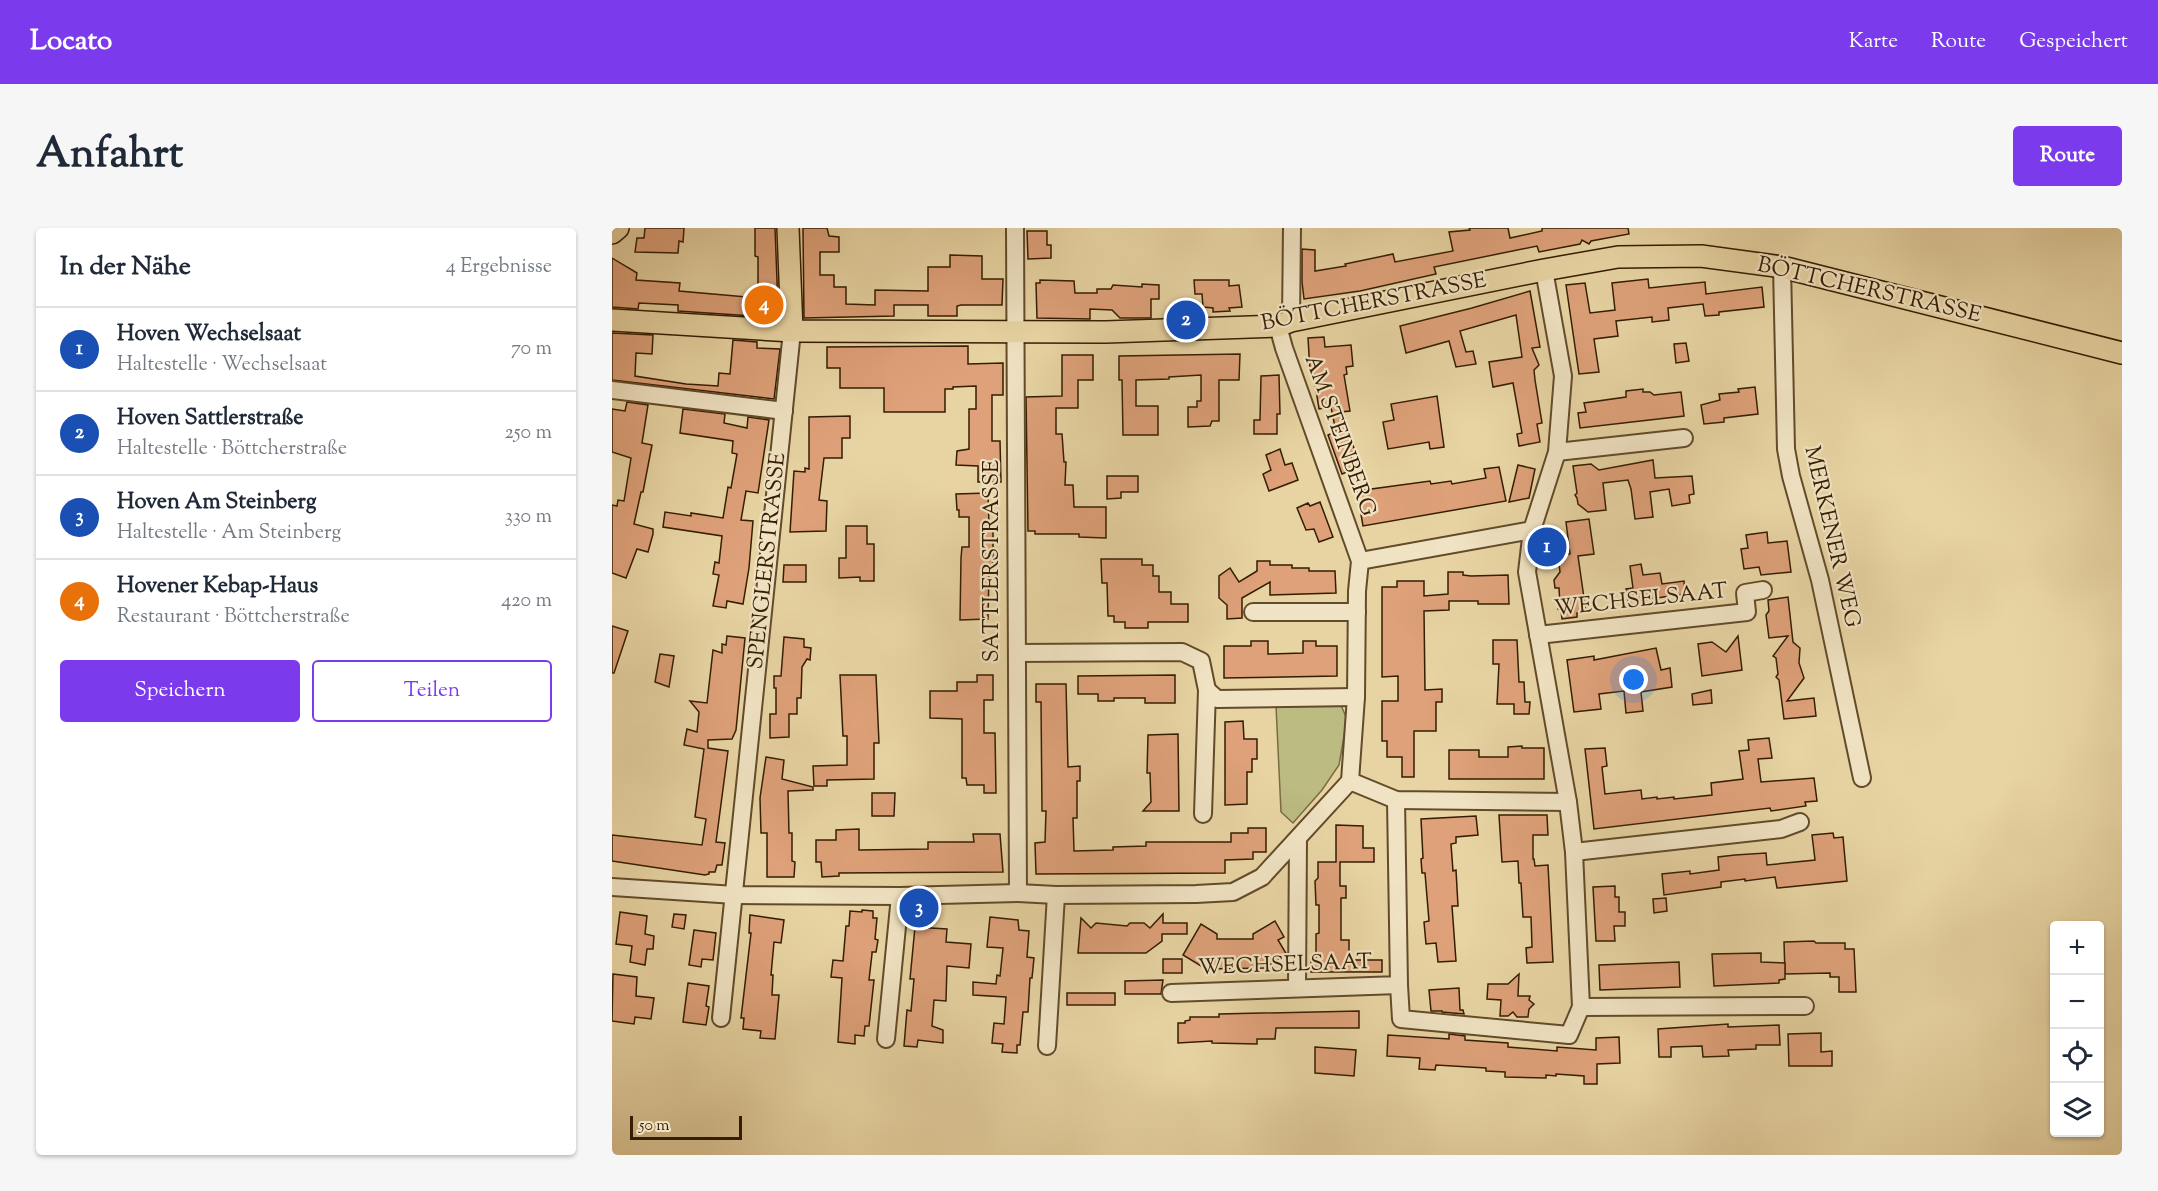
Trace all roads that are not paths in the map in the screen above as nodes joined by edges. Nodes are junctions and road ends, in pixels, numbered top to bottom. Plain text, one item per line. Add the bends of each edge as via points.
1 (618, 228) edge
2 (788, 228) edge
3 (1014, 228) edge
4 (1292, 228) edge
5 (612, 233) edge
6 (1782, 267) junction
7 (1544, 270) junction
8 (612, 320) edge
9 (1285, 324) junction
10 (792, 331) junction
11 (1014, 333) junction
12 (2122, 353) edge
13 (612, 390) edge
14 (784, 411) junction
15 (1684, 438) dead end
16 (1557, 452) junction
17 (1532, 530) junction
18 (1360, 561) junction
19 (1763, 590) dead end
20 (1253, 612) dead end
21 (1357, 612) junction
22 (1538, 635) junction
23 (1017, 654) junction
24 (1207, 690) junction
25 (1356, 697) junction
26 (1862, 778) dead end
27 (1350, 781) junction
28 (1396, 800) junction
29 (1568, 802) junction
30 (1203, 814) dead end
31 (1800, 822) dead end
32 (1298, 839) junction
33 (1574, 852) junction
34 (612, 887) edge
35 (1018, 893) junction
36 (735, 895) junction
37 (1056, 895) junction
38 (900, 896) junction
39 (1400, 985) junction
40 (1297, 987) junction
41 (1171, 993) dead end
42 (1805, 1006) dead end
43 (1581, 1007) junction
44 (721, 1018) dead end
45 (886, 1039) dead end
46 (1047, 1046) dead end

1 - 5 main road
2 - 10 main road, SPENGLERSTRASSE
3 - 11 street, SATTLERSTRASSE
4 - 9 street, AM STEINBERG
6 - 7 main road, BÖTTCHERSTRASSE via 1701,256 1618,257
6 - 12 main road, BÖTTCHERSTRASSE
6 - 26 street, MERKENER WEG via 1786,449 1820,580
7 - 9 main road, BÖTTCHERSTRASSE
7 - 16 street, WECHSELSAAT via 1563,376
8 - 10 main road, BÖTTCHERSTRASSE
9 - 11 main road, BÖTTCHERSTRASSE
9 - 18 street, AM STEINBERG via 1288,359
10 - 11 main road, BÖTTCHERSTRASSE
10 - 14 street, SPENGLERSTRASSE
11 - 23 street, SATTLERSTRASSE
13 - 14 street
14 - 36 street, SPENGLERSTRASSE
15 - 16 street
16 - 17 street, WECHSELSAAT
17 - 18 street
17 - 22 street, WECHSELSAAT via 1527,572
18 - 21 street, AM STEINBERG
19 - 22 street, WECHSELSAAT via 1745,593 1747,612
20 - 21 street
21 - 25 street, AM STEINBERG
22 - 29 street, WECHSELSAAT
23 - 24 street via 1182,652 1201,661
23 - 35 street, SATTLERSTRASSE
24 - 25 street via 1217,699
24 - 30 street
25 - 27 street, AM STEINBERG
27 - 28 street
27 - 32 street
28 - 29 street
28 - 39 street, WECHSELSAAT
29 - 33 street, WECHSELSAAT
31 - 33 street via 1781,829
32 - 37 street via 1262,877 1233,892
32 - 40 street
33 - 43 street, WECHSELSAAT
34 - 36 street
35 - 37 street
35 - 38 street
36 - 38 street
36 - 44 street
37 - 46 street
38 - 45 street
39 - 40 street, WECHSELSAAT
39 - 43 street, WECHSELSAAT via 1401,1019 1569,1035
40 - 41 street, WECHSELSAAT
42 - 43 street

